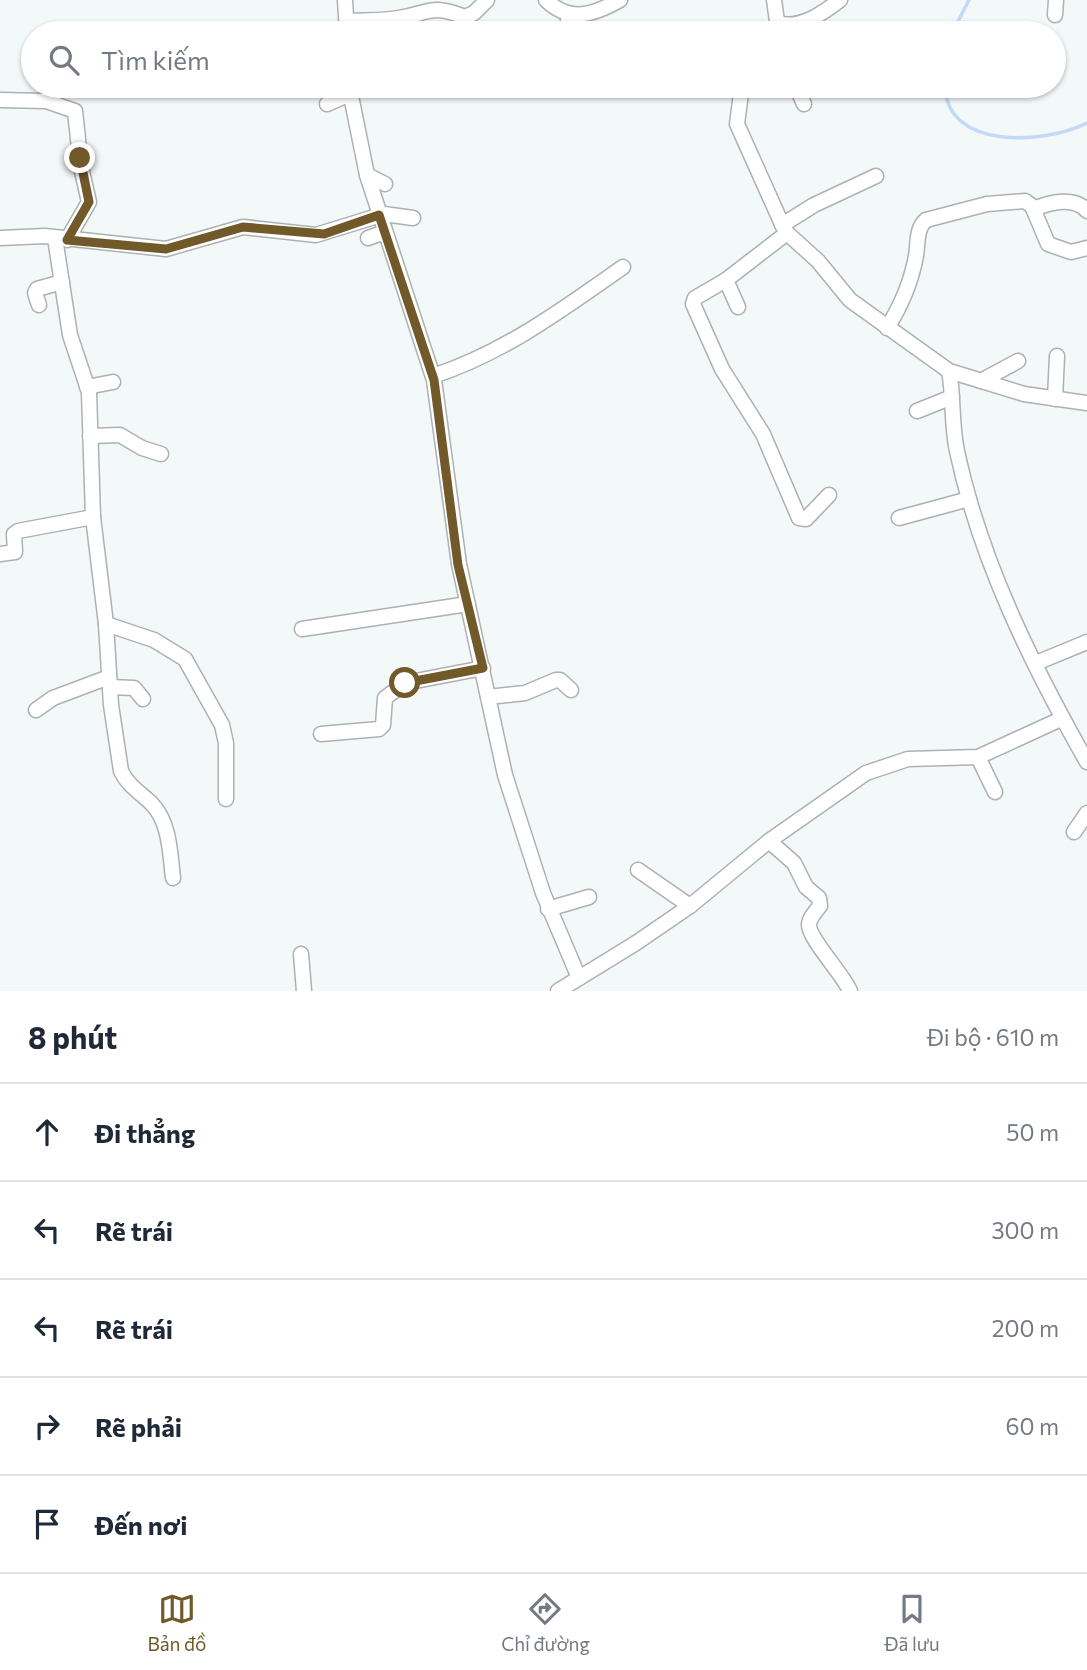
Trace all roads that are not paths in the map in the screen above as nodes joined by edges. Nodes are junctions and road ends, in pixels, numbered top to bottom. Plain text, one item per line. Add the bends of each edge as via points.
1 (345, 0) edge
2 (487, 0) edge
3 (546, 0) edge
4 (620, 0) edge
5 (774, 0) edge
6 (840, 0) edge
7 (1056, 0) edge
8 (569, 15) junction
9 (1055, 15) dead end
10 (347, 21) edge
11 (382, 21) edge
12 (568, 21) edge
13 (780, 21) edge
14 (803, 21) edge
15 (49, 98) edge
16 (337, 98) edge
17 (352, 98) edge
18 (740, 98) edge
19 (801, 98) edge
20 (0, 100) edge
21 (46, 101) junction
22 (327, 104) dead end
23 (804, 104) dead end
24 (367, 175) junction
25 (876, 176) dead end
26 (385, 184) dead end
27 (1034, 209) junction
28 (1087, 211) edge
29 (379, 215) junction
30 (413, 218) dead end
31 (784, 229) junction
32 (385, 232) junction
33 (0, 238) edge
34 (368, 238) dead end
35 (61, 239) junction
36 (1087, 248) edge
37 (623, 267) dead end
38 (726, 280) junction
39 (62, 282) junction
40 (39, 305) dead end
41 (738, 307) dead end
42 (887, 328) junction
43 (1058, 356) dead end
44 (1018, 361) dead end
45 (949, 371) junction
46 (433, 376) junction
47 (113, 382) dead end
48 (981, 382) junction
49 (87, 387) junction
50 (951, 397) junction
51 (1055, 399) junction
52 (1087, 403) edge
53 (917, 411) dead end
54 (90, 436) junction
55 (161, 454) dead end
56 (829, 495) dead end
57 (969, 499) junction
58 (93, 517) junction
59 (899, 518) dead end
60 (0, 554) edge
61 (468, 604) junction
62 (106, 624) junction
63 (302, 629) dead end
64 (1087, 642) edge
65 (1036, 663) junction
66 (483, 668) junction
67 (110, 682) junction
68 (571, 690) dead end
69 (488, 697) junction
70 (143, 699) dead end
71 (36, 709) dead end
72 (1061, 719) junction
73 (321, 734) dead end
74 (978, 757) junction
75 (1087, 762) edge
76 (995, 792) dead end
77 (226, 799) dead end
78 (1087, 813) edge
79 (1074, 832) dead end
80 (769, 841) junction
81 (639, 870) dead end
82 (173, 878) dead end
83 (589, 897) dead end
84 (690, 906) junction
85 (548, 909) junction
86 (301, 954) dead end
87 (575, 984) edge
88 (304, 991) edge
89 (558, 991) edge
90 (850, 991) edge

1 - 10 street
2 - 11 street via 465,17 431,9
3 - 8 street
4 - 8 street via 594,13
5 - 13 street
6 - 14 street
7 - 9 street
8 - 12 street
15 - 21 street
16 - 22 street
17 - 24 street
18 - 31 street via 737,124
19 - 23 street
20 - 21 street
21 - 35 street via 70,107 78,118 80,167 89,202
24 - 26 street
24 - 29 street
25 - 31 street via 814,205
27 - 28 street via 1078,202
27 - 36 street via 1048,244 1071,252
27 - 42 street via 1025,201 1008,201 922,223 905,294
29 - 30 street
29 - 32 street
29 - 35 street via 324,234 243,227 166,249
31 - 38 street
31 - 42 street via 818,261 845,296
32 - 34 street
32 - 46 street
33 - 35 street
35 - 39 street
37 - 46 street via 510,342 468,365
38 - 41 street
38 - 56 street via 695,298 693,304 722,369 756,420 799,518 806,519
39 - 40 street via 37,289
39 - 49 street via 70,335
42 - 45 street
43 - 51 street
44 - 48 street
45 - 48 street
45 - 50 street
46 - 61 street via 458,565
47 - 49 street
48 - 51 street
49 - 54 street
50 - 53 street
50 - 57 street via 956,447
51 - 52 street
54 - 55 street via 120,435
54 - 58 street
57 - 59 street
57 - 65 street via 987,553
58 - 60 street via 18,531 14,534 15,552
58 - 62 street
61 - 63 street
61 - 66 street
62 - 67 street
62 - 77 street via 155,640 185,659 222,725
64 - 65 street
65 - 72 street
66 - 69 street
66 - 73 street via 398,686 385,698 379,729
67 - 70 street via 134,688
67 - 71 street via 53,698
67 - 82 street via 121,771 164,823
68 - 69 street via 556,680 525,693
69 - 85 street via 508,787
72 - 74 street
72 - 75 street
74 - 76 street
74 - 80 street via 915,758 880,766
78 - 79 street
80 - 84 street
80 - 90 street via 794,863 806,887 819,898 810,930
81 - 84 street
83 - 85 street
84 - 87 street
85 - 87 street
86 - 88 street
87 - 89 street

